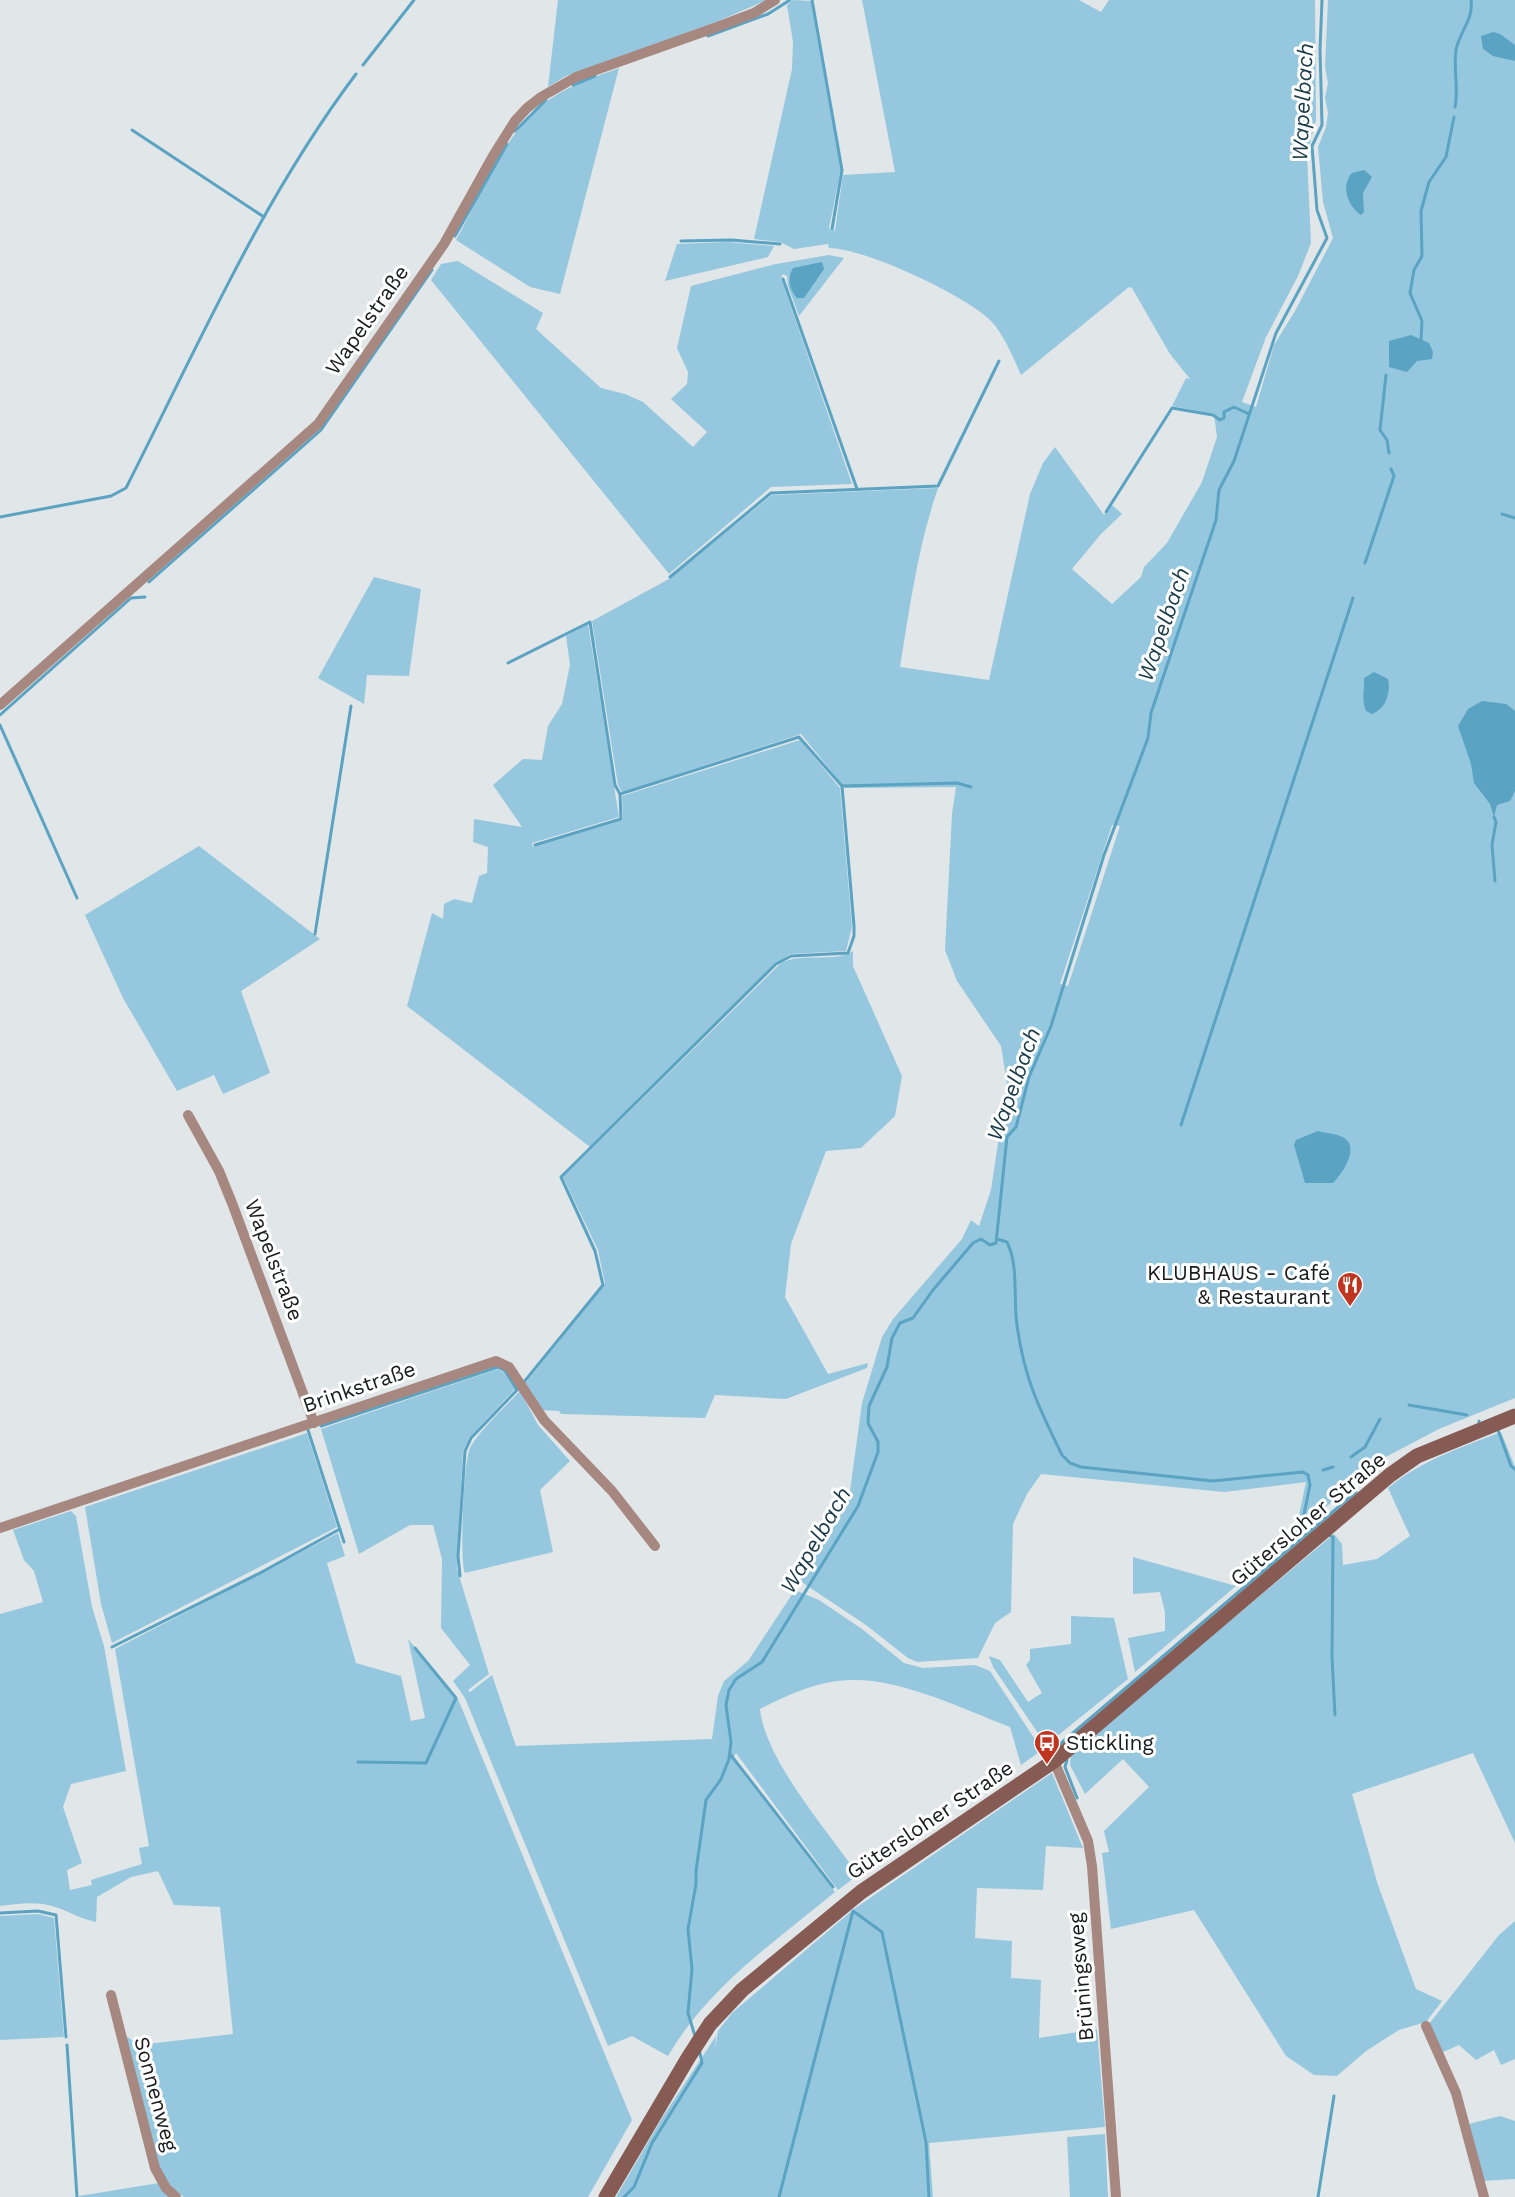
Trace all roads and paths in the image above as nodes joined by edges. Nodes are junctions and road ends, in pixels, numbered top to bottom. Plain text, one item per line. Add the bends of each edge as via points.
1 (775, 0) edge
2 (0, 705) edge
3 (188, 1115) dead end
4 (1515, 1416) edge
5 (314, 1423) junction
6 (0, 1528) edge
7 (655, 1546) dead end
8 (1054, 1761) junction
9 (111, 1995) dead end
10 (1426, 2026) dead end
11 (176, 2197) edge
12 (606, 2197) edge
13 (1116, 2197) edge
14 (1484, 2197) edge

1 - 2 street, Wapelstraße via 754,13 576,77 527,108 493,156 444,244 318,424
3 - 5 street, Wapelstraße via 228,1193
4 - 8 main road, Gütersloher Straße via 1417,1456 1390,1475
5 - 6 street, Brinkstraße
5 - 7 street, Brinkstraße via 502,1362 544,1420 612,1491
8 - 12 main road, Gütersloher Straße via 861,1892 759,1975 710,2024
8 - 13 street, Brüningsweg via 1088,1841 1092,1866
9 - 11 street, Sonnenweg via 155,2168
10 - 14 street via 1456,2092

